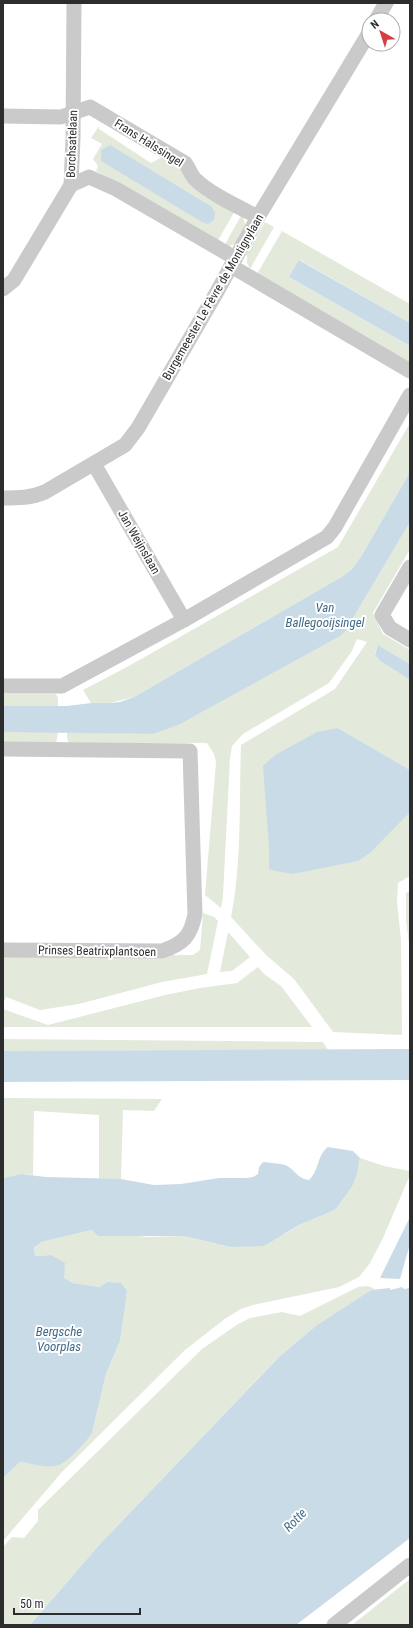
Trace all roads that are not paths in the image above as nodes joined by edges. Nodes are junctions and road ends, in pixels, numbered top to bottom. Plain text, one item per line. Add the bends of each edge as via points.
1 (74, 3) edge
2 (386, 3) edge
3 (381, 12) edge
4 (361, 46) edge
5 (74, 113) junction
6 (3, 116) edge
7 (71, 185) junction
8 (258, 217) junction
9 (233, 262) junction
10 (3, 289) edge
11 (410, 371) edge
12 (410, 395) edge
13 (94, 464) junction
14 (3, 498) edge
15 (410, 567) edge
16 (184, 620) junction
17 (410, 640) edge
18 (3, 686) edge
19 (3, 749) edge
20 (3, 950) edge
21 (410, 1565) edge
22 (334, 1625) edge

1 - 5 street, Borchsatelaan
2 - 3 street
4 - 8 street, Burgemeester Le Fèvre de Montignylaan
5 - 6 street via 61,116
5 - 7 street, Borchsatelaan
5 - 8 street, Frans Halssingel via 90,107 185,163 202,185
7 - 9 street via 89,177 116,189
7 - 10 street, Borchsatelaan via 14,280
8 - 9 street, Burgemeester Le Fèvre de Montignylaan
9 - 11 street
9 - 13 street, Burgemeester Le Fèvre de Montignylaan via 138,428 125,444
12 - 16 street via 327,537
13 - 14 street, Burgemeester Le Fèvre de Montignylaan via 36,496
13 - 16 street, Jan Weijnslaan
15 - 17 street via 382,615 390,628
16 - 18 street via 62,686
19 - 20 street, Prinses Beatrixplantsoen via 190,751 195,914 193,925 182,943 162,951
21 - 22 street

